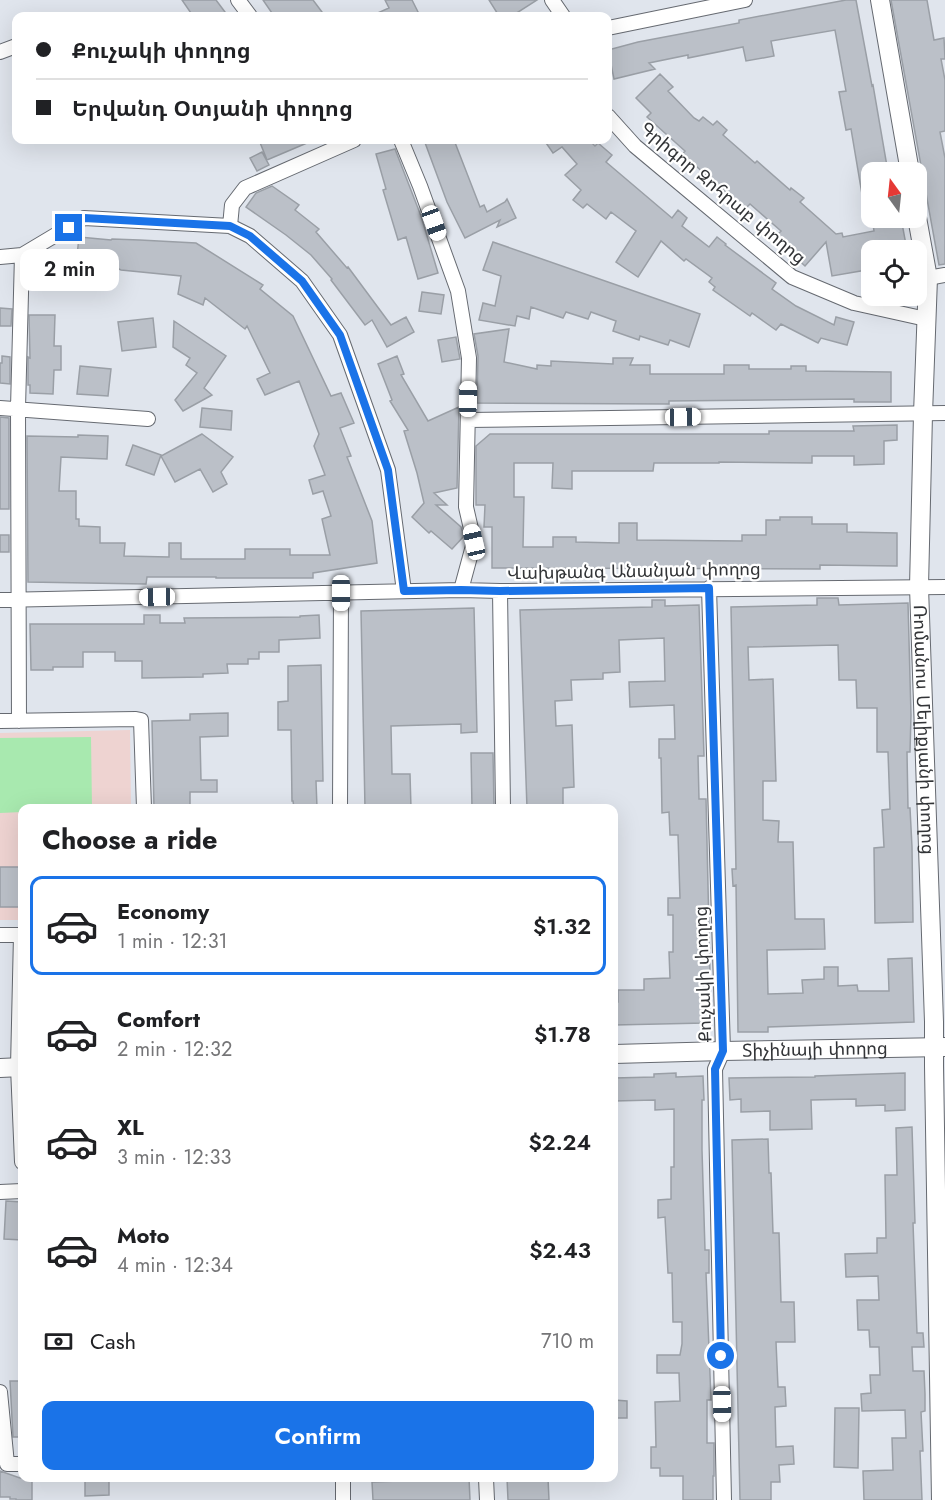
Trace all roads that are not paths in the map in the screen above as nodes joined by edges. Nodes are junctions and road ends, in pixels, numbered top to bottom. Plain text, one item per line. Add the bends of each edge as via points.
1 (745, 0) edge
2 (880, 0) edge
3 (612, 27) edge
4 (612, 120) edge
5 (334, 144) edge
6 (403, 144) edge
7 (908, 162) edge
8 (230, 226) junction
9 (921, 228) edge
10 (22, 255) junction
11 (0, 257) edge
12 (936, 276) edge
13 (926, 319) junction
14 (0, 408) edge
15 (18, 408) junction
16 (945, 413) edge
17 (923, 414) junction
18 (148, 419) dead end
19 (468, 420) junction
20 (919, 587) junction
21 (945, 587) edge
22 (709, 588) junction
23 (461, 590) junction
24 (404, 591) junction
25 (500, 591) junction
26 (341, 593) junction
27 (20, 599) junction
28 (0, 600) edge
29 (0, 721) edge
30 (19, 721) junction
31 (144, 804) edge
32 (340, 804) edge
33 (503, 804) edge
34 (0, 935) edge
35 (18, 935) edge
36 (18, 1001) edge
37 (940, 1047) edge
38 (723, 1051) junction
39 (618, 1054) edge
40 (14, 1067) edge
41 (18, 1114) edge
42 (0, 1191) edge
43 (18, 1191) edge
44 (0, 1392) edge
45 (18, 1464) edge
46 (343, 1482) edge
47 (486, 1482) edge
48 (344, 1500) edge
49 (487, 1500) edge
50 (724, 1500) edge
51 (941, 1500) edge

1 - 3 street
2 - 7 street
4 - 13 street, Գրիգոր Զոհրաբ փողոց via 635,146 792,277 854,303
5 - 8 street via 245,188 232,205
6 - 19 street via 458,291 469,358
8 - 10 street via 84,218
8 - 24 street via 250,236 302,281 340,335 388,470
9 - 12 street, Ռոմանոս Մելիքյանի փողոց
10 - 11 street
10 - 15 street
12 - 13 street, Ռոմանոս Մելիքյանի փողոց
13 - 17 street, Ռոմանոս Մելիքյանի փողոց
14 - 15 street
15 - 18 street
15 - 27 street
16 - 17 street
17 - 19 street
17 - 20 street, Ռոմանոս Մելիքյանի փողոց
19 - 23 street via 466,507 474,542
20 - 21 street, Վախթանգ Անանյան փողոց
20 - 22 street, Վախթանգ Անանյան փողոց
20 - 37 street, Ռոմանոս Մելիքյանի փողոց
22 - 25 street, Վախթանգ Անանյան փողոց
22 - 38 street, Քուչակի փողոց
23 - 24 street, Վախթանգ Անանյան փողոց
23 - 25 street, Վախթանգ Անանյան փողոց
24 - 26 street, Վախթանգ Անանյան փողոց
25 - 33 street
26 - 27 street, Վախթանգ Անանյան փողոց
26 - 32 street
27 - 28 street, Վախթանգ Անանյան փողոց
27 - 30 street
29 - 30 street
30 - 31 street via 141,720
34 - 35 street
36 - 40 street
37 - 38 street, Տիչինայի փողոց
37 - 51 street, Ռոմանոս Մելիքյանի փողոց via 934,1089
38 - 39 street, Տիչինայի փողոց
38 - 50 street, Քուչակի փողոց via 715,1069
40 - 41 street
42 - 43 street
44 - 45 street via 7,1464
46 - 48 street
47 - 49 street

